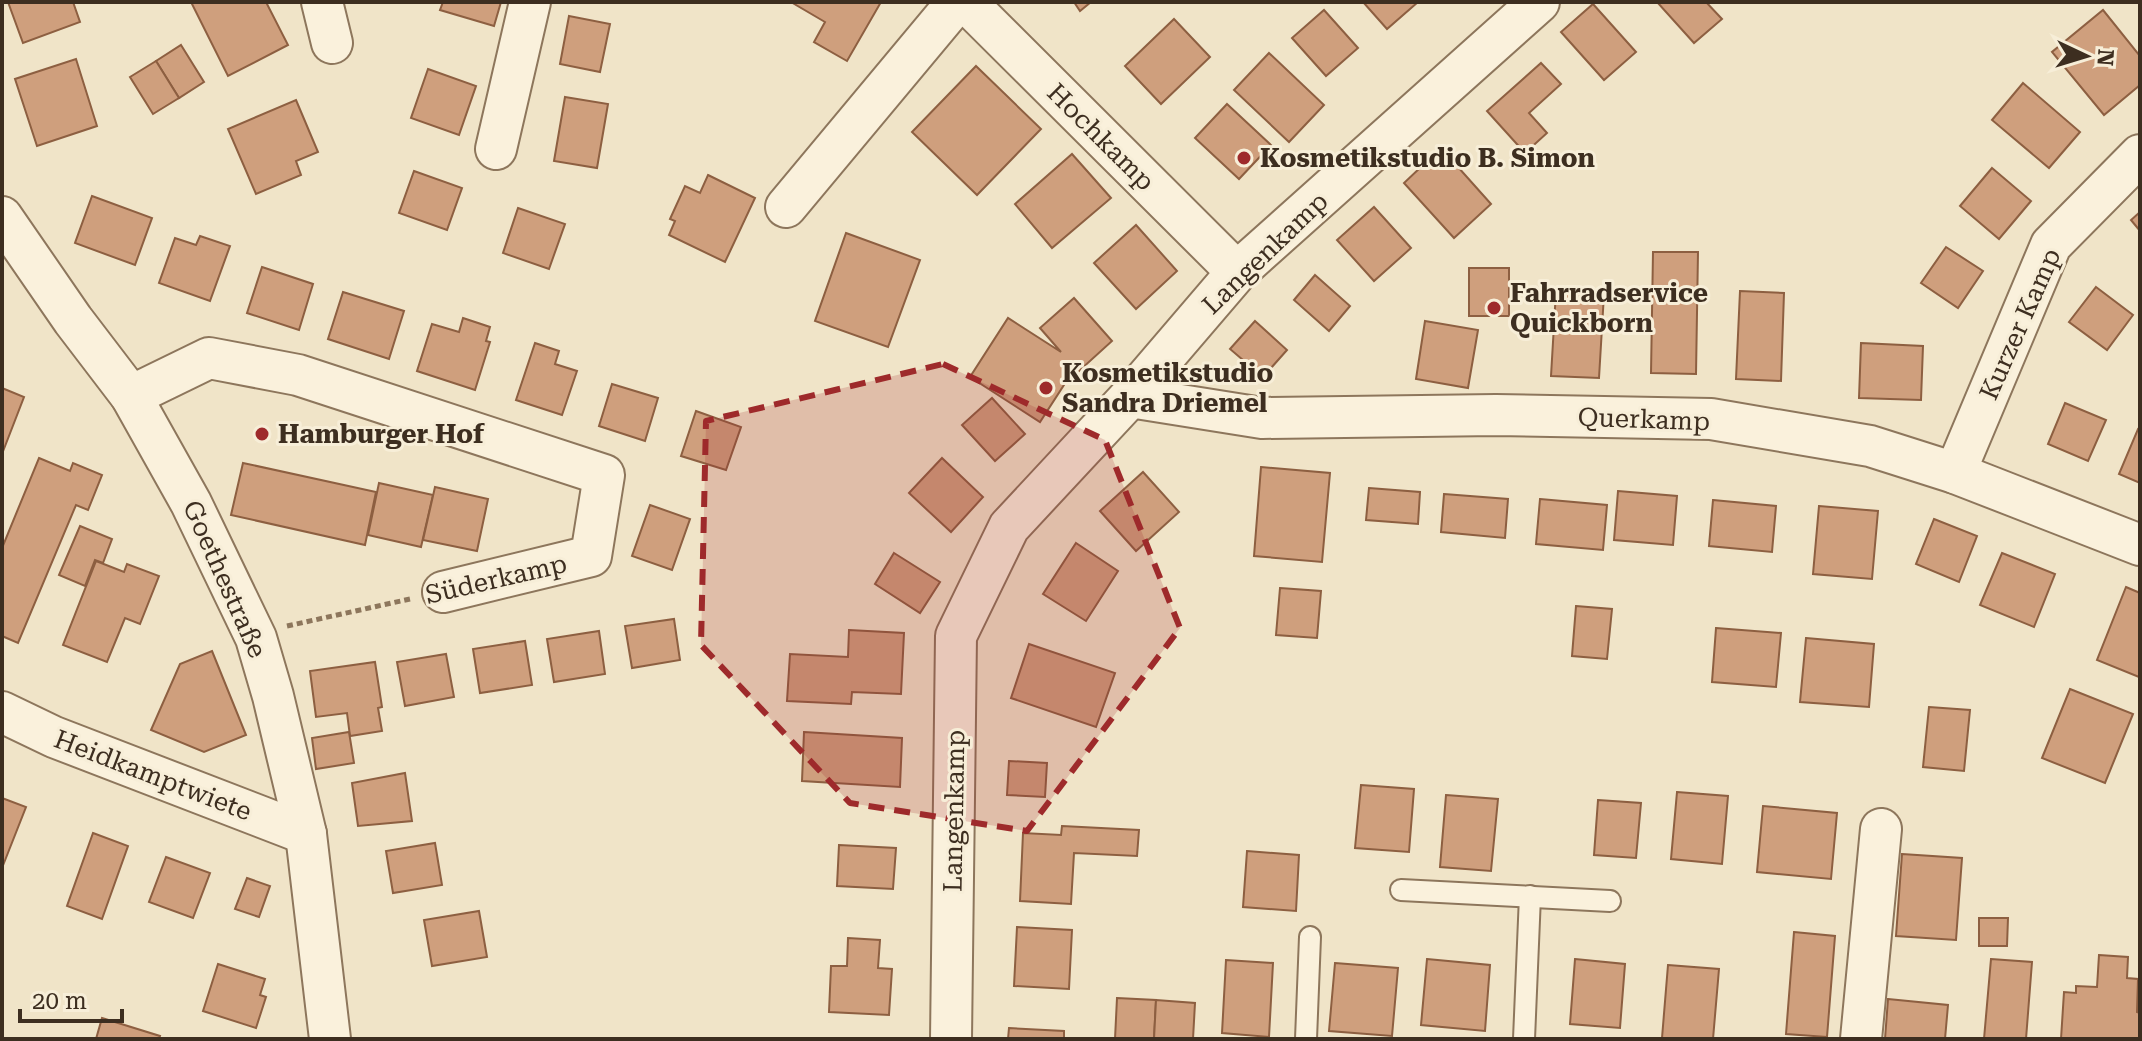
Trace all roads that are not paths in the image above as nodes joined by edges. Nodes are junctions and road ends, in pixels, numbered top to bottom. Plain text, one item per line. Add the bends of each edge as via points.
1 (322, 2) edge
2 (530, 2) edge
3 (957, 2) edge
4 (966, 2) edge
5 (1539, 2) edge
6 (332, 43) dead end
7 (496, 149) dead end
8 (2140, 155) edge
9 (786, 207) dead end
10 (2, 217) edge
11 (1237, 272) junction
12 (131, 396) junction
13 (1130, 397) junction
14 (1955, 473) junction
15 (2140, 545) edge
16 (443, 592) road end
17 (2, 712) edge
18 (1881, 829) dead end
19 (306, 834) junction
20 (1401, 890) dead end
21 (1530, 896) junction
22 (1610, 901) dead end
23 (1310, 937) dead end
24 (330, 1039) edge
25 (951, 1039) edge
26 (1306, 1039) edge
27 (1524, 1039) edge
28 (1861, 1039) edge

1 - 6 street
2 - 7 street
3 - 9 street
4 - 11 street, Hochkamp
5 - 11 street, Langenkamp
8 - 14 street, Kurzer Kamp via 2051,245
10 - 12 street, Goethestraße
11 - 13 street, Langenkamp
12 - 16 street, Süderkamp via 209,358 298,375 604,475 591,556
12 - 19 street, Goethestraße via 191,503 256,638
13 - 14 street, Querkamp via 1262,418 1711,419 1870,446
13 - 25 street, Langenkamp via 1009,527 956,636
14 - 15 street, Querkamp
17 - 19 street, Heidkamptwiete
18 - 28 street
19 - 24 street, Goethestraße
20 - 21 lane
21 - 22 lane
21 - 27 lane
23 - 26 lane

